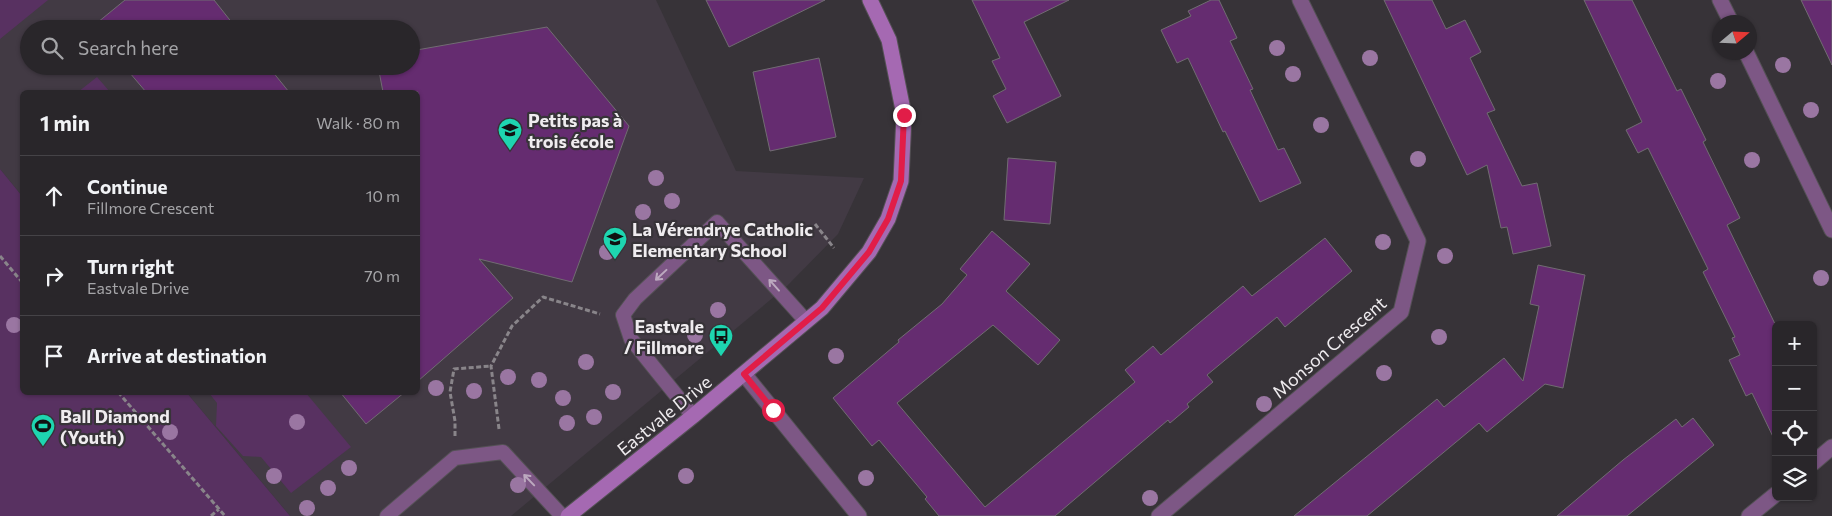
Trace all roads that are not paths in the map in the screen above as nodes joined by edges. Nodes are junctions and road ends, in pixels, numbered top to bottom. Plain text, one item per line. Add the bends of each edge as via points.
1 (870, 0) edge
2 (1300, 0) edge
3 (1720, 0) edge
4 (1728, 15) edge
5 (1750, 60) edge
6 (1832, 230) edge
7 (806, 321) junction
8 (744, 374) junction
9 (693, 416) junction
10 (1832, 447) edge
11 (1817, 460) edge
12 (1772, 497) edge
13 (387, 516) edge
14 (562, 516) edge
15 (568, 516) edge
16 (859, 516) edge
17 (1160, 516) edge
18 (1749, 516) edge

1 - 7 street, Eastvale Drive via 889,40 904,115 901,181 888,219 869,252 822,308
2 - 17 street, Monson Crescent via 1418,241 1401,312
3 - 4 street
5 - 6 street
7 - 8 street, Eastvale Drive
7 -> 9 lane via 717,222 635,299 624,315 631,339
8 - 9 street, Eastvale Drive
8 - 16 street
9 - 15 street, Eastvale Drive
10 - 11 street
12 - 18 street
14 -> 13 lane via 502,452 455,458

